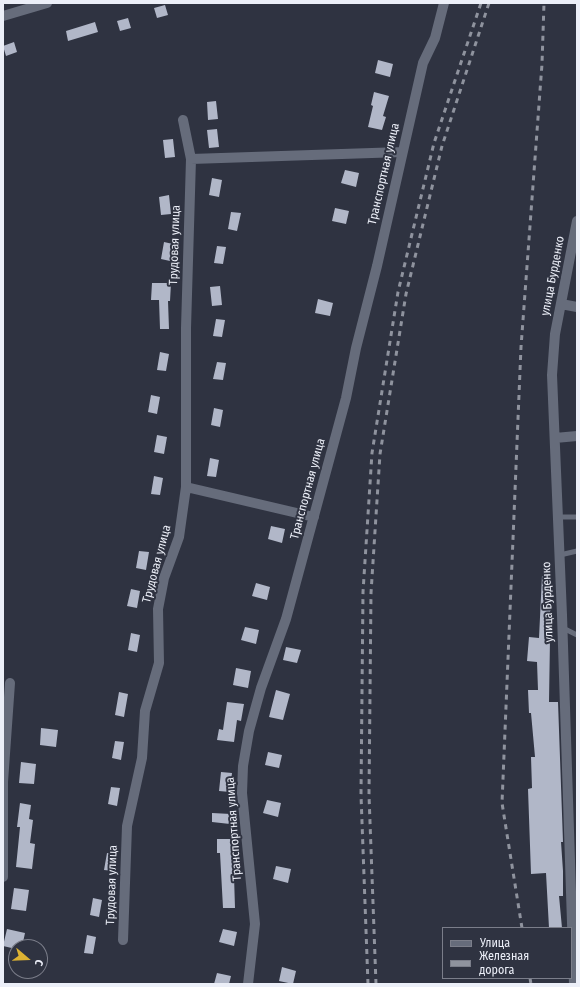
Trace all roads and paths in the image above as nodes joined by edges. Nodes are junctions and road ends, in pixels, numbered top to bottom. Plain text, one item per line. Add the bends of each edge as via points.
1 (47, 3) edge
2 (444, 3) edge
3 (3, 16) edge
4 (184, 120) dead end
5 (402, 152) junction
6 (191, 159) junction
7 (577, 221) edge
8 (574, 257) edge
9 (561, 304) junction
10 (577, 307) edge
11 (577, 436) edge
12 (555, 438) junction
13 (186, 487) junction
14 (314, 517) junction
15 (558, 517) junction
16 (577, 517) edge
17 (577, 551) edge
18 (560, 555) junction
19 (563, 628) junction
20 (577, 635) edge
21 (10, 683) dead end
22 (572, 784) edge
23 (3, 877) edge
24 (574, 914) edge
25 (123, 940) dead end
26 (248, 984) edge
27 (574, 984) edge

1 - 3 street
2 - 5 street, Транспортная улица via 435,38 423,63
4 - 6 street, Трудовая улица
5 - 6 street
5 - 14 street, Транспортная улица via 346,398
6 - 13 street, Трудовая улица via 186,328
7 - 8 street, улица Бурденко
8 - 9 street, улица Бурденко
9 - 10 street
9 - 12 street, улица Бурденко via 555,334 552,375
11 - 12 street
12 - 15 street, улица Бурденко
13 - 14 street
13 - 25 street, Трудовая улица via 179,537 164,578 158,609 159,663 145,711 142,758 126,826
14 - 26 street, Транспортная улица via 286,619 248,731 243,766 242,793 255,924
15 - 16 lane
15 - 18 street, улица Бурденко
17 - 18 lane
18 - 19 street, улица Бурденко
19 - 20 lane
19 - 22 street, улица Бурденко
21 - 23 street via 3,782
22 - 24 street, улица Бурденко
24 - 27 street, улица Бурденко

